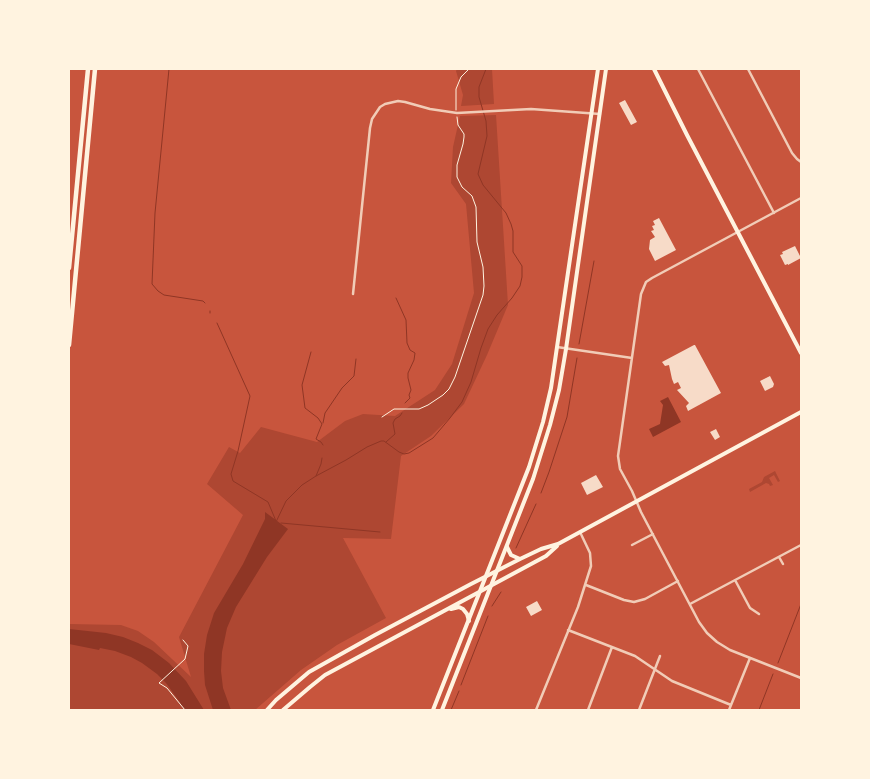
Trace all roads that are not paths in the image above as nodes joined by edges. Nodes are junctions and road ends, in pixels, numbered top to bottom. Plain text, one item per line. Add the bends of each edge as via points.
1 (88, 69) edge
2 (95, 69) edge
3 (598, 69) edge
4 (606, 69) edge
5 (654, 69) edge
6 (698, 69) edge
7 (748, 69) edge
8 (592, 113) junction
9 (600, 114) junction
10 (801, 162) edge
11 (801, 198) edge
12 (577, 211) junction
13 (585, 212) junction
14 (774, 213) junction
15 (738, 232) junction
16 (69, 268) edge
17 (353, 294) dead end
18 (69, 345) edge
19 (557, 347) junction
20 (566, 349) junction
21 (801, 353) edge
22 (632, 358) junction
23 (801, 412) edge
24 (636, 501) junction
25 (580, 532) junction
26 (653, 534) junction
27 (558, 544) junction
28 (632, 545) dead end
29 (801, 545) edge
30 (506, 547) junction
31 (779, 557) junction
32 (520, 559) junction
33 (783, 564) dead end
34 (497, 571) junction
35 (487, 576) junction
36 (735, 580) junction
37 (678, 581) junction
38 (492, 585) junction
39 (586, 585) junction
40 (481, 591) junction
41 (690, 604) junction
42 (446, 610) junction
43 (760, 614) dead end
44 (469, 621) junction
45 (568, 630) junction
46 (612, 647) junction
47 (660, 656) dead end
48 (750, 658) junction
49 (655, 669) junction
50 (801, 677) edge
51 (732, 705) junction
52 (267, 710) edge
53 (283, 710) edge
54 (433, 710) edge
55 (442, 710) edge
56 (536, 710) edge
57 (588, 710) edge
58 (639, 710) edge
59 (729, 710) edge

1 - 16 highway
2 - 18 highway
3 - 8 main road
4 - 9 main road
5 - 15 main road
6 - 14 street
7 - 10 street via 792,153
8 - 9 street
8 - 12 main road
8 - 17 street via 531,109 457,113 398,101 380,107 372,119 369,136
9 - 13 main road
11 - 14 street
12 - 13 main road
12 - 19 main road
13 - 20 main road
14 - 15 street
15 - 21 main road
15 - 22 street via 646,282 641,294
19 - 20 street
19 - 35 main road via 536,445
20 - 22 street
20 - 30 main road via 544,449
22 - 24 street via 618,456 620,469
23 - 24 main road
24 - 25 main road
24 - 26 street
25 - 27 main road
25 - 39 street via 591,559
26 - 28 street
26 - 37 street
27 - 32 main road
27 - 38 main road via 546,556
29 - 31 street
30 - 32 main road via 511,555
30 - 34 main road
31 - 33 street
31 - 36 street
32 - 34 main road
34 - 35 main road
34 - 38 main road
35 - 40 main road
35 - 52 main road via 309,672
36 - 41 street
36 - 43 street via 750,608
37 - 39 street via 634,602
37 - 41 street
38 - 40 main road
38 - 55 main road
39 - 45 street
40 - 42 main road
40 - 44 main road
41 - 48 street via 712,638
42 - 44 main road via 459,607 468,614
42 - 53 main road via 325,675
44 - 54 main road
45 - 46 street
45 - 56 street
46 - 49 street
46 - 57 street
47 - 49 street
48 - 50 street
48 - 51 street
49 - 51 street via 672,681
49 - 58 street
51 - 59 street

